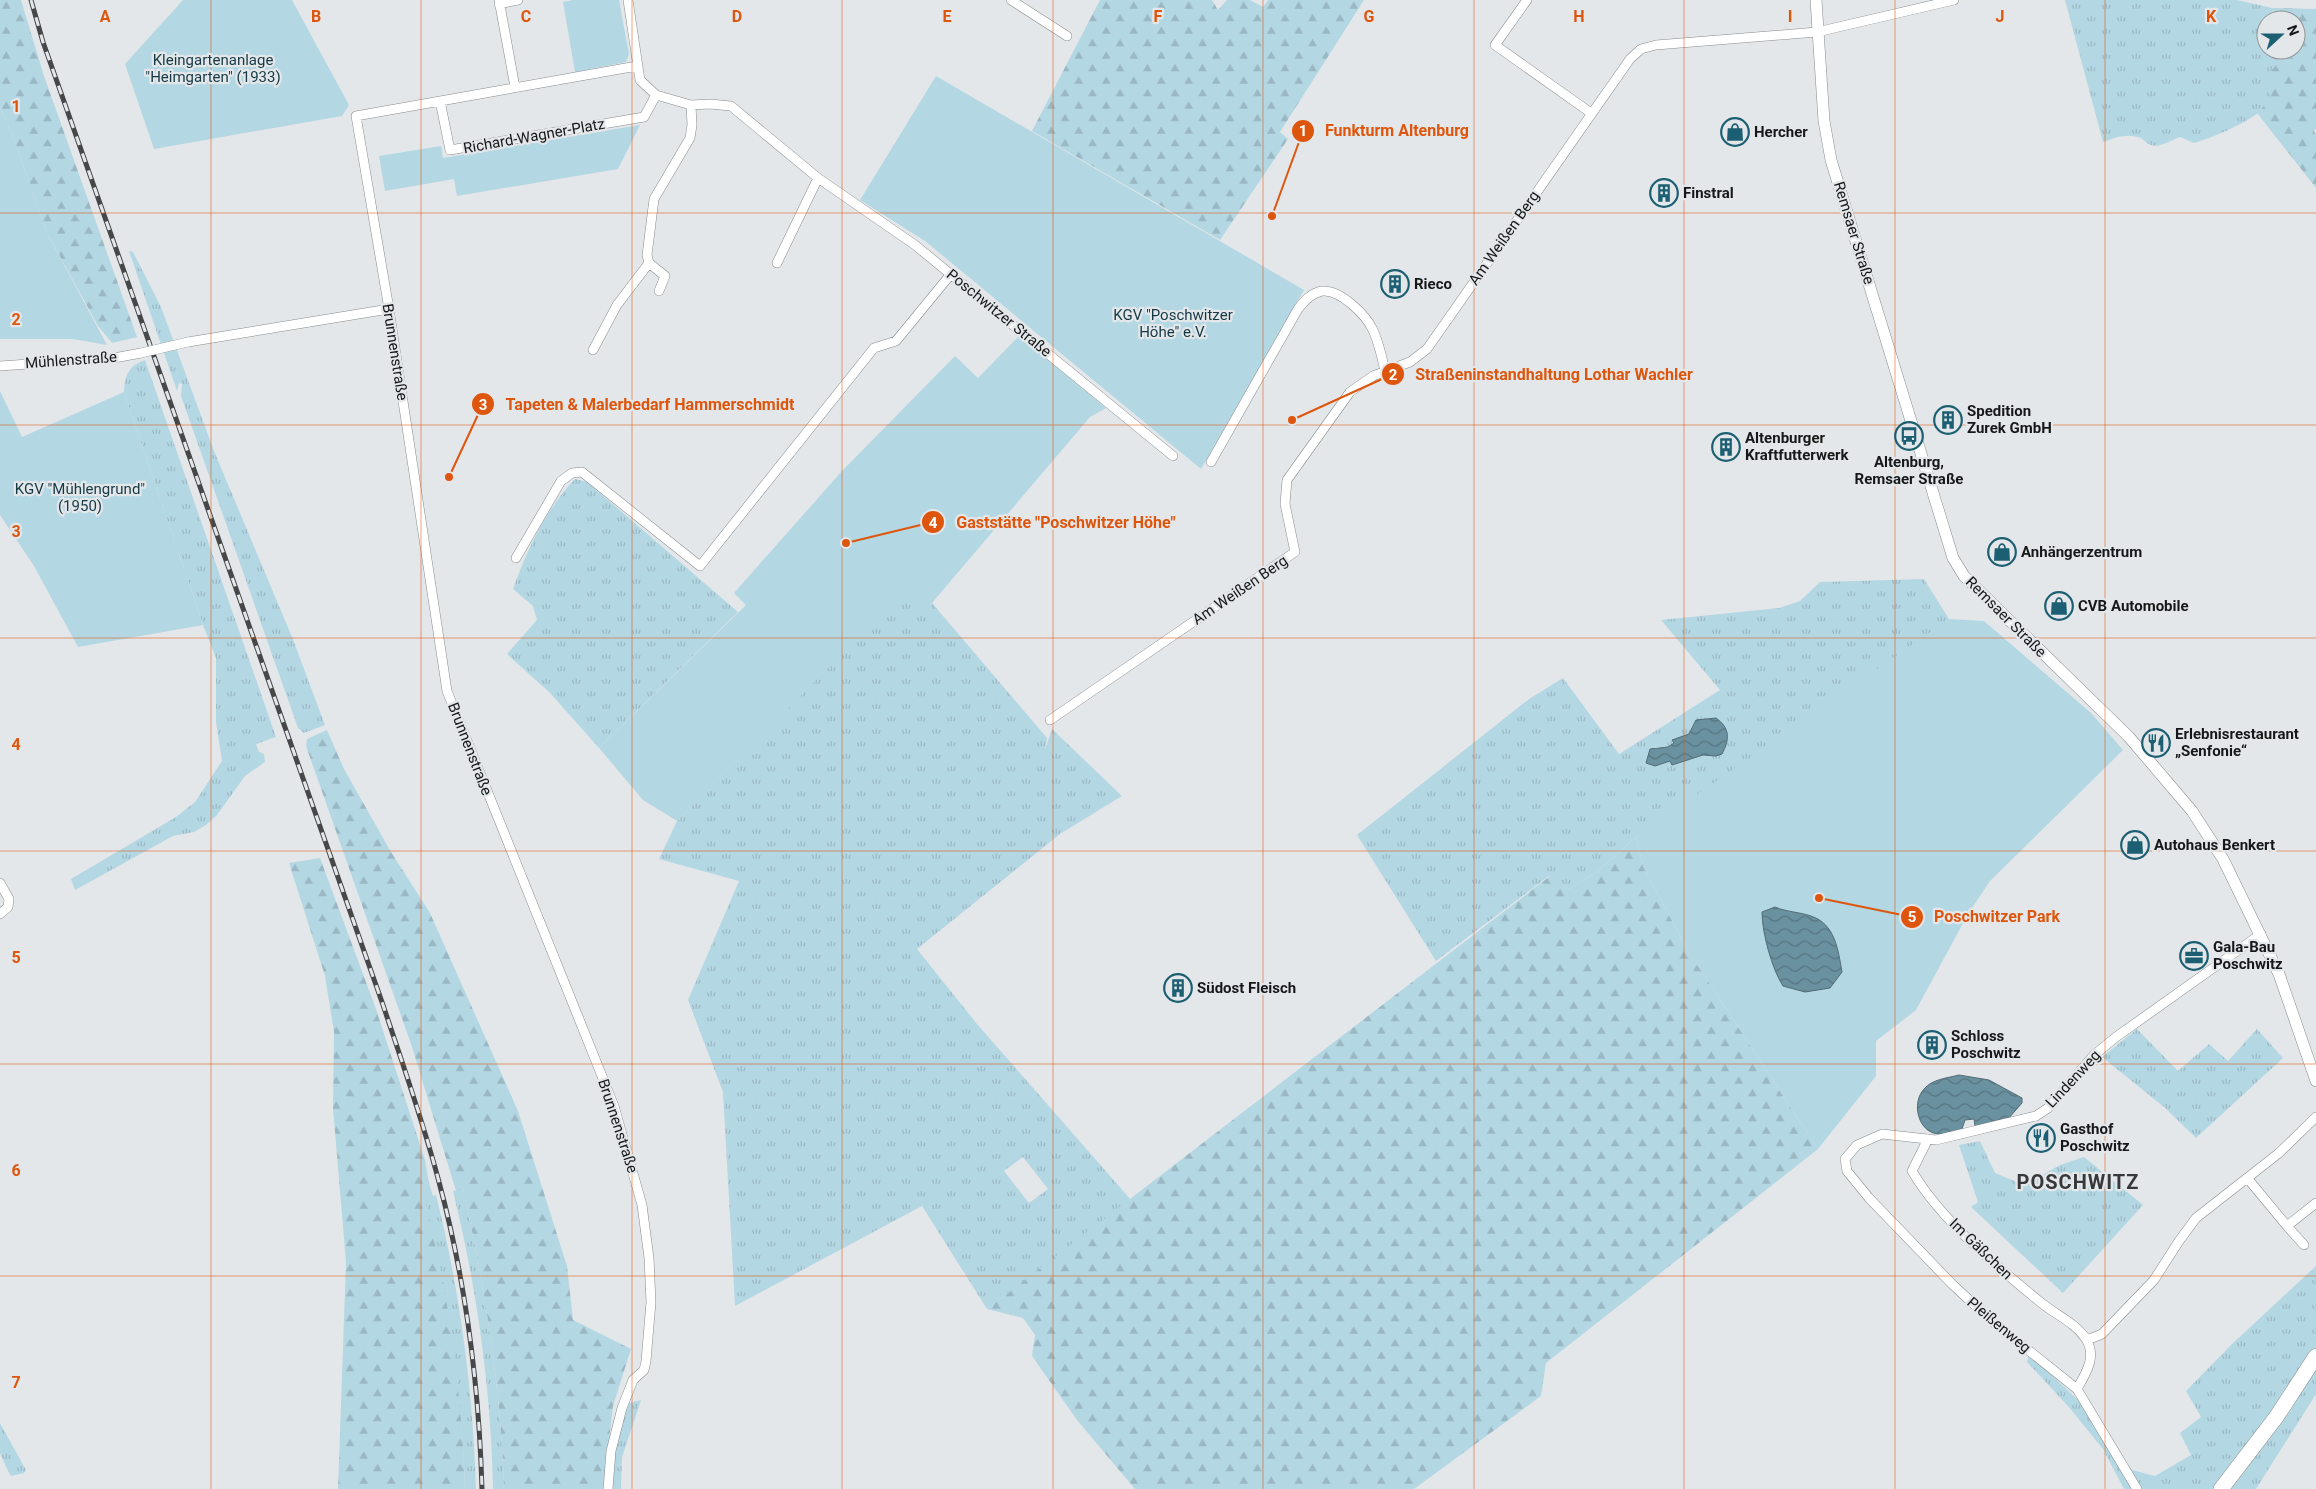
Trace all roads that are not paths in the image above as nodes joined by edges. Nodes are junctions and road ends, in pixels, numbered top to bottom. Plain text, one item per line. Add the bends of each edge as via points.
1 (518, 0) edge
2 (628, 0) edge
3 (1011, 0) edge
4 (1527, 0) edge
5 (1816, 0) edge
6 (1954, 0) edge
7 (499, 2) edge
8 (1818, 32) junction
9 (1067, 36) dead end
10 (638, 66) junction
11 (515, 87) junction
12 (656, 95) junction
13 (440, 101) junction
14 (691, 105) junction
15 (1592, 113) junction
16 (818, 178) junction
17 (649, 263) junction
18 (776, 263) dead end
19 (951, 274) junction
20 (659, 291) dead end
21 (389, 309) junction
22 (593, 350) dead end
23 (0, 366) edge
24 (1386, 371) junction
25 (1173, 456) dead end
26 (1211, 462) dead end
27 (516, 558) dead end
28 (1050, 720) dead end
29 (0, 883) edge
30 (0, 914) edge
31 (2261, 934) junction
32 (2316, 1081) edge
33 (2316, 1117) edge
34 (1928, 1139) junction
35 (1847, 1171) joint
36 (2248, 1179) junction
37 (2316, 1203) edge
38 (2287, 1226) junction
39 (2304, 1246) dead end
40 (2087, 1340) junction
41 (2316, 1356) edge
42 (2077, 1389) junction
43 (608, 1489) edge
44 (2137, 1489) edge
45 (2221, 1489) edge

1 - 7 street
2 - 10 street
3 - 9 street
4 - 15 street via 1495,45
5 - 8 street, Remsaer Straße
6 - 8 street, Am Weißen Berg
7 - 11 street
8 - 15 street, Am Weißen Berg via 1730,37 1641,49 1630,59
8 - 31 street, Remsaer Straße via 1824,121 1831,160 1953,558 1964,576 2129,737 2192,811 2223,859
10 - 11 street
10 - 12 street via 640,80
11 - 13 street
12 - 13 street, Richard-Wagner-Platz via 644,117 450,150
12 - 14 street, Poschwitzer Straße
13 - 21 street, Brunnenstraße via 356,116
14 - 16 street, Poschwitzer Straße via 731,106
14 - 17 street via 690,138 654,199 647,255
15 - 24 street, Am Weißen Berg via 1427,349 1410,362
16 - 18 street
16 - 19 street, Poschwitzer Straße
17 - 20 street via 666,276
17 - 22 street via 617,305
19 - 25 street, Poschwitzer Straße
19 - 27 street via 896,341 874,348 700,566 582,472 572,473 561,481
21 - 23 street, Mühlenstraße, bridge via 188,342 114,358
21 - 43 street, Brunnenstraße via 447,691 614,1106 642,1205 651,1302 646,1361 622,1408 611,1451
24 - 26 street via 1379,344 1366,317 1347,300 1324,291 1316,293 1298,309
24 - 28 street, Am Weißen Berg via 1350,392 1287,480 1285,504 1295,552
29 - 30 street via 9,899 8,907
31 - 32 street, Remsaer Straße via 2290,1000
31 - 34 street, Lindenweg via 2094,1055 2042,1112 2005,1125
33 - 36 street
34 - 35 street, Lindenweg via 1882,1134 1857,1145 1845,1160
34 - 40 street, Im Gäßchen via 1912,1171 1924,1190 2006,1274 2072,1324
35 - 42 street, Pleißenweg via 1953,1285 1993,1322
36 - 38 street
36 - 40 street via 2196,1218 2154,1280 2102,1334
37 - 38 street
38 - 39 street
40 - 42 street via 2090,1364
41 - 45 highway via 2277,1416
42 - 44 street, Pleißenweg

